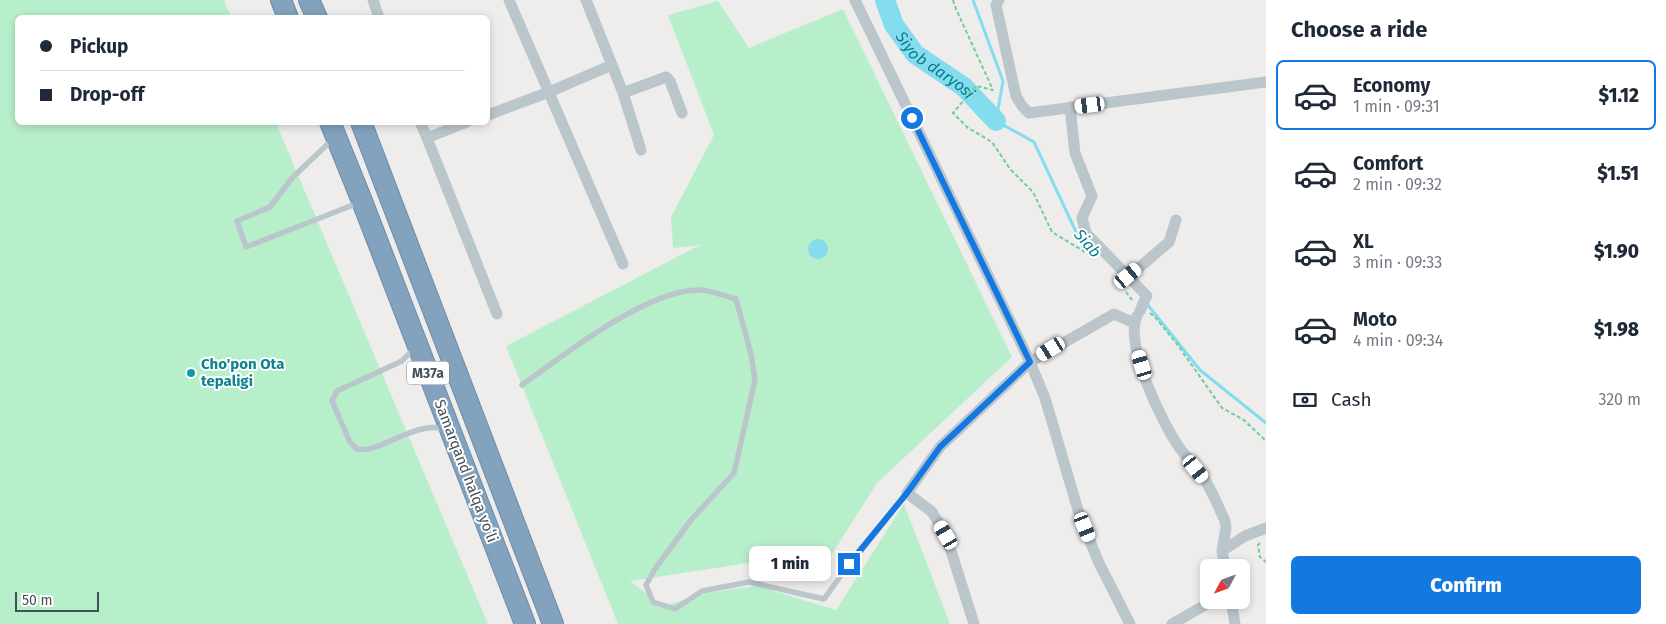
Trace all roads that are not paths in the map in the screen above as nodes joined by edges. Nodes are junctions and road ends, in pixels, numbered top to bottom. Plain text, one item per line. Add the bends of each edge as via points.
1 (281, 0) edge
2 (309, 0) edge
3 (373, 0) edge
4 (509, 0) edge
5 (586, 0) edge
6 (855, 0) edge
7 (996, 2) edge
8 (287, 15) edge
9 (316, 15) edge
10 (378, 15) edge
11 (612, 65) junction
12 (1266, 82) edge
13 (549, 92) junction
14 (623, 93) junction
15 (1070, 107) junction
16 (682, 113) dead end
17 (490, 114) edge
18 (362, 125) edge
19 (421, 125) edge
20 (459, 125) edge
21 (333, 130) edge
22 (426, 138) junction
23 (641, 150) dead end
24 (362, 201) junction
25 (1176, 220) dead end
26 (623, 264) dead end
27 (1128, 276) junction
28 (497, 314) dead end
29 (1134, 323) junction
30 (418, 344) junction
31 (1030, 362) junction
32 (522, 385) dead end
33 (452, 434) junction
34 (907, 493) junction
35 (1266, 528) edge
36 (1222, 552) junction
37 (1223, 559) edge
38 (1200, 608) edge
39 (1232, 609) edge
40 (551, 617) edge
41 (524, 620) edge
42 (974, 624) edge
43 (1130, 624) edge
44 (1172, 624) edge
45 (1235, 624) edge

1 - 8 highway
2 - 9 highway
3 - 10 street
4 - 13 street
5 - 11 street
6 - 31 street
7 - 15 street via 1016,96 1022,106 1029,113
11 - 13 street
11 - 14 street
12 - 15 street
13 - 17 street
13 - 26 street
14 - 16 street via 666,77
14 - 23 street
15 - 27 street via 1075,153 1092,196 1082,218 1086,233
18 - 40 highway, Samarqand halqa yoʻli / M37a
19 - 22 street
20 - 22 street
21 - 24 highway, Samarqand halqa yoʻli / M37a
21 - 24 lane via 270,207 237,221 246,247
22 - 28 street
24 - 30 highway, Samarqand halqa yoʻli / M37a
25 - 27 street via 1169,242
27 - 29 street, bridge via 1147,296 1144,311
29 - 31 street via 1114,314
29 - 36 street via 1136,347 1147,384 1166,426 1205,480 1225,521
30 - 33 highway, Samarqand halqa yoʻli / M37a
30 - 33 lane via 402,361 337,391 332,400 350,442 357,449 368,449 428,427 441,428
31 - 34 street via 940,447
31 - 43 street via 1045,398 1078,510 1098,561
32 - 34 lane via 601,330 674,293 700,290 736,299 755,380 734,473 691,520 646,585 653,602 675,609 702,591 749,582 824,599
33 - 41 highway, Samarqand halqa yoʻli / M37a
34 - 42 street via 932,512 946,535
35 - 36 street via 1245,536
36 - 37 street
38 - 44 street
39 - 45 street
40 - 41 highway via 541,601 531,601 524,607

